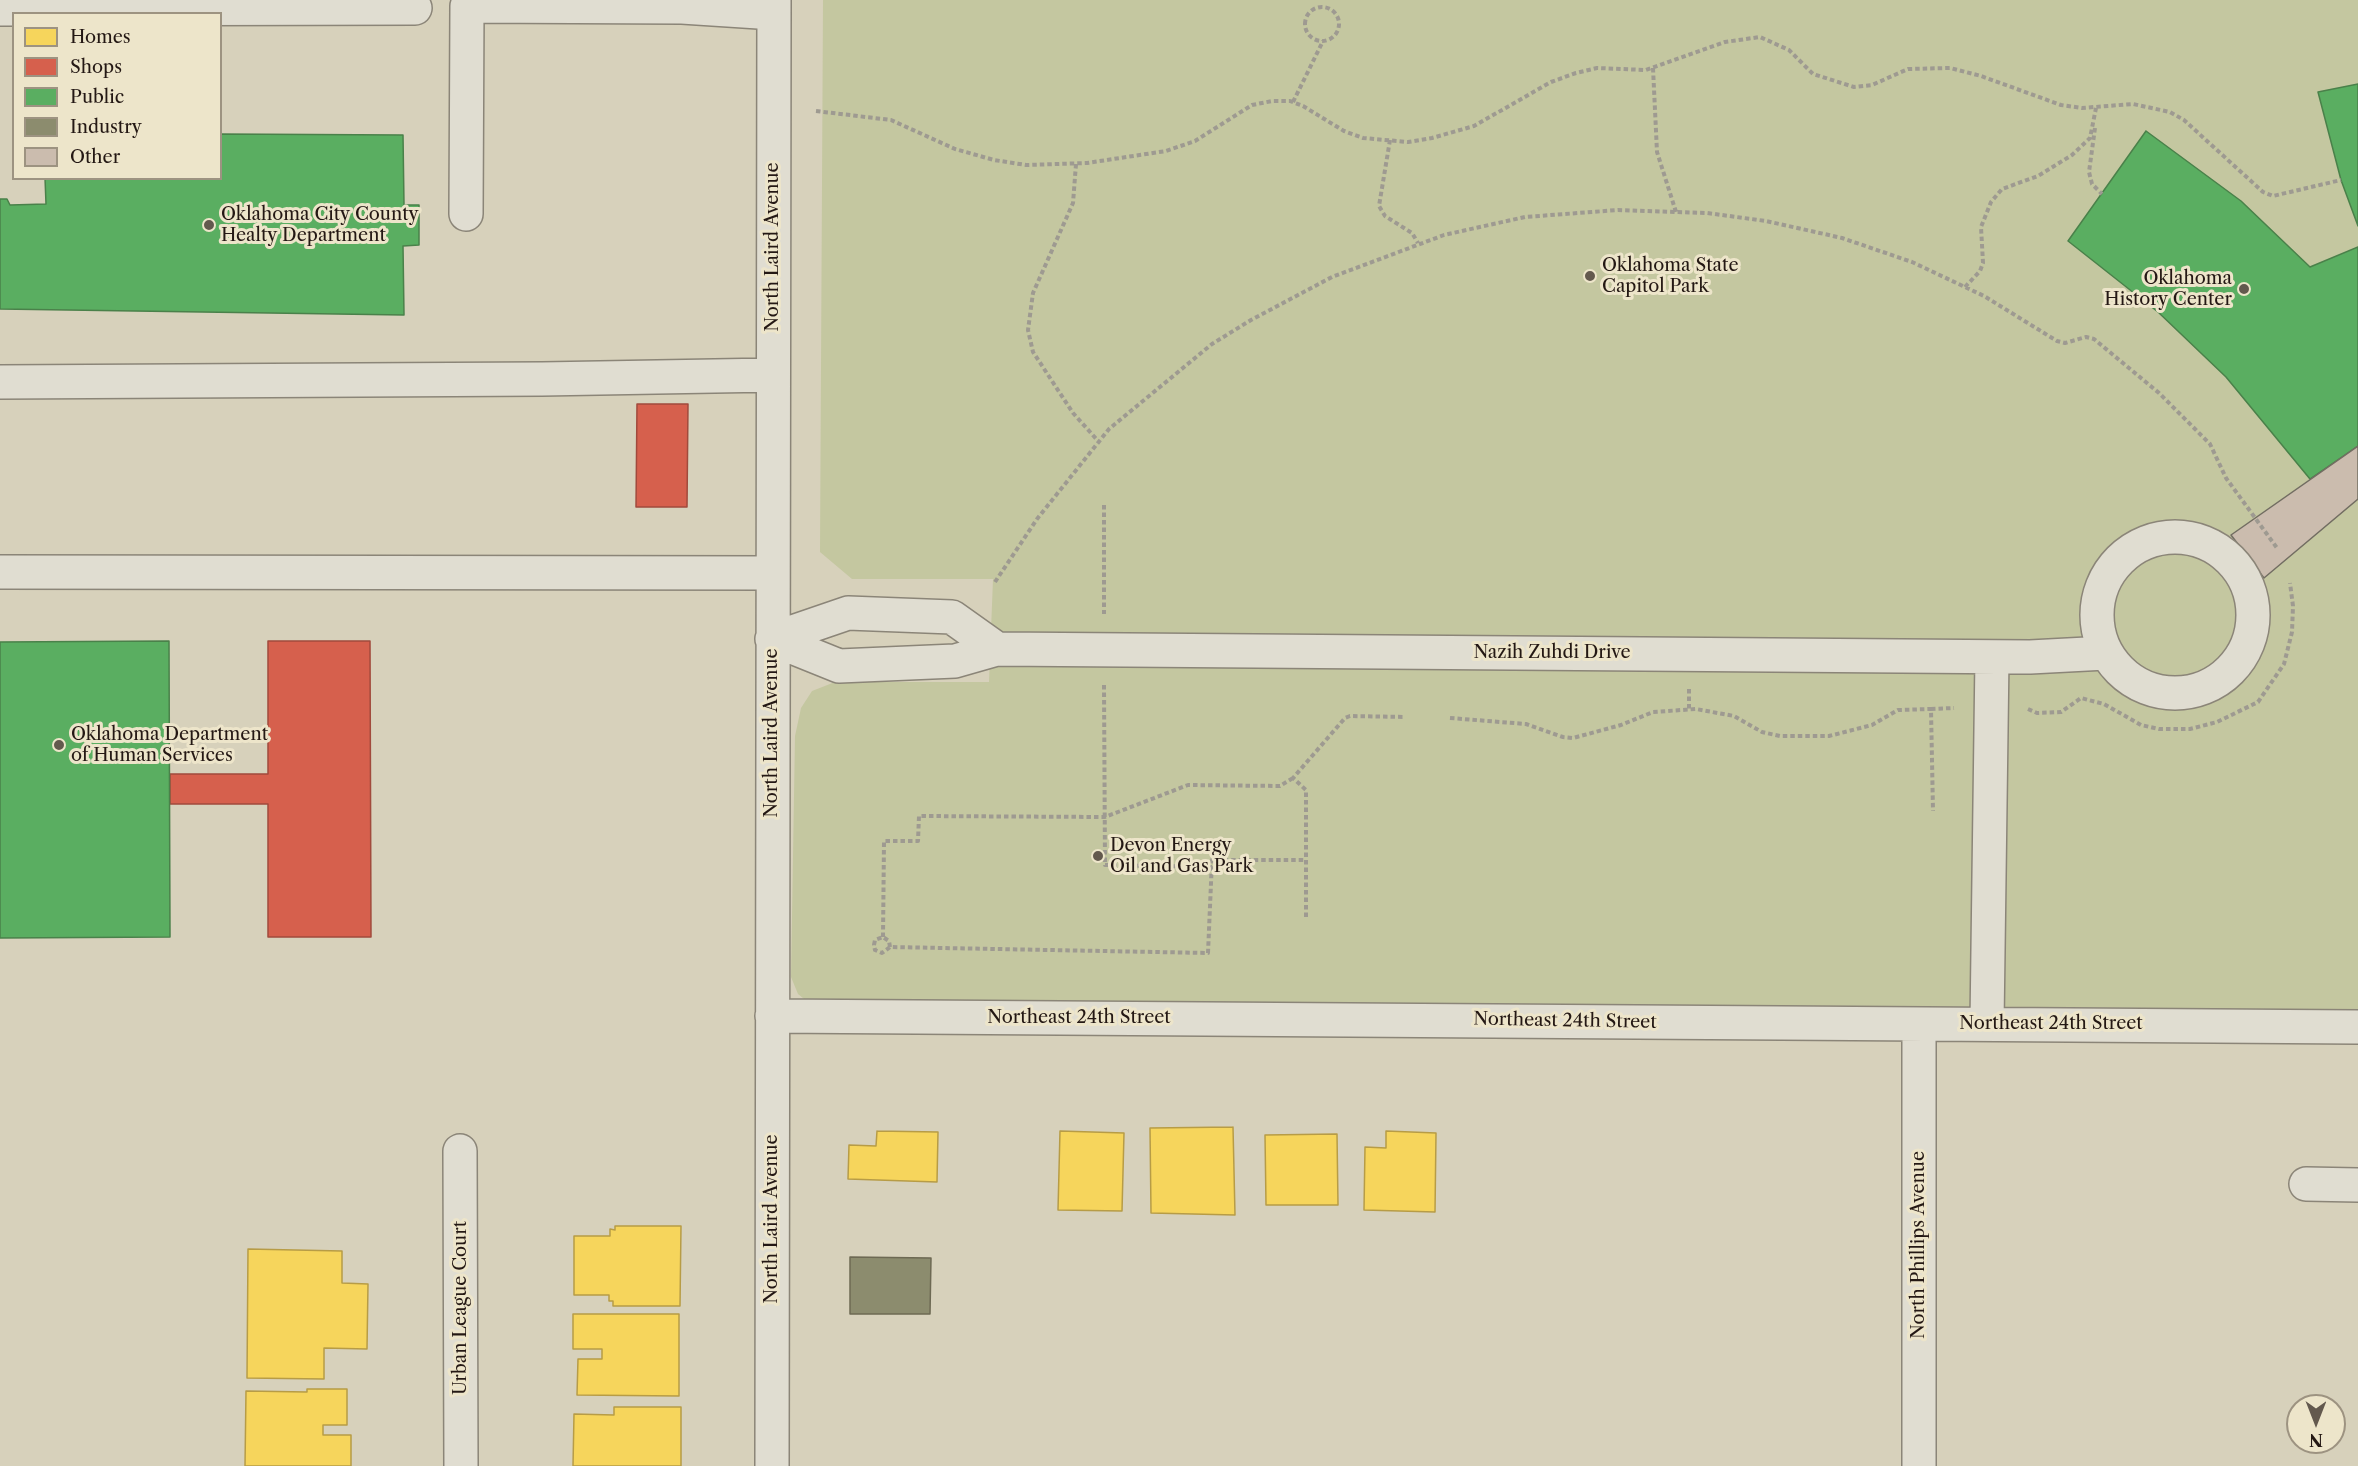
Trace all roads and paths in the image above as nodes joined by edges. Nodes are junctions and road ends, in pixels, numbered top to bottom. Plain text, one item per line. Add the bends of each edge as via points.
1 (774, 7) edge
2 (415, 8) dead end
3 (0, 9) edge
4 (1323, 41) junction
5 (1653, 68) junction
6 (1293, 102) junction
7 (2096, 108) junction
8 (816, 111) dead end
9 (2095, 122) junction
10 (1390, 140) junction
11 (1076, 164) junction
12 (2341, 180) dead end
13 (2102, 194) dead end
14 (1676, 212) junction
15 (466, 214) dead end
16 (1418, 243) junction
17 (1965, 287) junction
18 (772, 375) junction
19 (0, 382) edge
20 (1099, 442) junction
21 (1104, 505) dead end
22 (2277, 548) dead end
23 (0, 572) edge
24 (772, 573) junction
25 (995, 582) dead end
26 (2290, 583) dead end
27 (1104, 623) dead end
28 (772, 639) junction
29 (997, 649) junction
30 (2106, 654) junction
31 (1992, 657) junction
32 (1104, 683) dead end
33 (2025, 707) dead end
34 (1958, 708) dead end
35 (1930, 709) junction
36 (1405, 717) dead end
37 (1450, 718) dead end
38 (1293, 778) junction
39 (1933, 811) dead end
40 (1105, 817) junction
41 (1306, 860) junction
42 (1212, 867) junction
43 (1306, 917) dead end
44 (883, 937) junction
45 (890, 947) junction
46 (772, 1016) junction
47 (1987, 1023) junction
48 (1920, 1024) junction
49 (2358, 1027) edge
50 (460, 1150) dead end
51 (2306, 1184) dead end
52 (2358, 1185) edge
53 (461, 1466) edge
54 (771, 1466) edge
55 (1920, 1466) edge

1 - 15 street via 467,6
1 - 18 street, North Laird Avenue
2 - 3 street
4 - 4 path via 1313,38 1305,25 1309,15 1322,8 1333,12 1339,22 1333,37
4 - 6 path
5 - 7 path via 1725,42 1760,37 1789,50 1813,74 1854,87 1908,69 1950,68 1981,75 2061,105
5 - 10 path via 1597,68 1576,73 1551,82 1474,126 1432,138
5 - 14 path via 1657,152
6 - 10 path via 1344,131 1363,138
6 - 11 path via 1272,100 1252,105 1195,141 1166,151
7 - 9 path
7 - 12 path via 2117,103 2170,112 2184,120 2263,192 2273,196
8 - 11 path via 891,120 955,149 994,160 1026,165
9 - 13 path via 2089,172 2092,184
9 - 17 path via 2090,138 2063,162 2002,189 1996,196 1981,227 1983,263
10 - 16 path via 1379,206 1385,216 1412,233
11 - 20 path via 1073,203 1033,293 1028,330 1033,352 1073,413
14 - 16 path via 1618,210 1525,218
14 - 17 path via 1766,221 1842,238 1912,262
16 - 20 path via 1332,276 1221,338 1108,429
17 - 22 path via 2057,341 2065,343 2086,337 2103,345 2210,444 2226,478
18 - 19 street
18 - 24 street, North Laird Avenue
20 - 25 path via 1037,519
21 - 27 path
23 - 24 street
24 - 28 street, North Laird Avenue
26 - 33 path via 2292,632 2284,664 2258,702 2217,722 2190,729 2159,729 2081,698 2061,712 2037,713
28 - 29 street, Nazih Zuhdi Drive via 839,666 955,661
28 - 29 street via 848,613 952,617
28 - 46 street, North Laird Avenue
29 - 31 street, Nazih Zuhdi Drive
30 - 30 street via 2122,673 2144,687 2169,693 2195,690 2218,680 2237,663 2251,632 2249,590 2238,567 2219,549 2196,539 2169,537 2144,542 2122,556 2105,578 2097,602 2097,628
30 - 31 street, Nazih Zuhdi Drive
31 - 47 street
32 - 40 path
34 - 35 path
35 - 37 path via 1898,710 1872,725 1829,736 1780,736 1762,732 1734,716 1696,709 1653,712 1573,738 1526,724
35 - 39 path
36 - 38 path via 1345,718
38 - 40 path via 1280,786 1188,785
38 - 41 path via 1306,790
40 - 42 path via 1105,865
40 - 44 path via 919,816 918,841 884,841
41 - 42 path via 1212,860
41 - 43 path
42 - 45 path via 1208,953
44 - 45 path
44 - 45 path via 875,940 875,950 885,953
46 - 48 street, Northeast 24th Street
46 - 54 street, North Laird Avenue
47 - 48 street, Northeast 24th Street
47 - 49 street, Northeast 24th Street
48 - 55 street, North Phillips Avenue
50 - 53 street, Urban League Court
51 - 52 street

